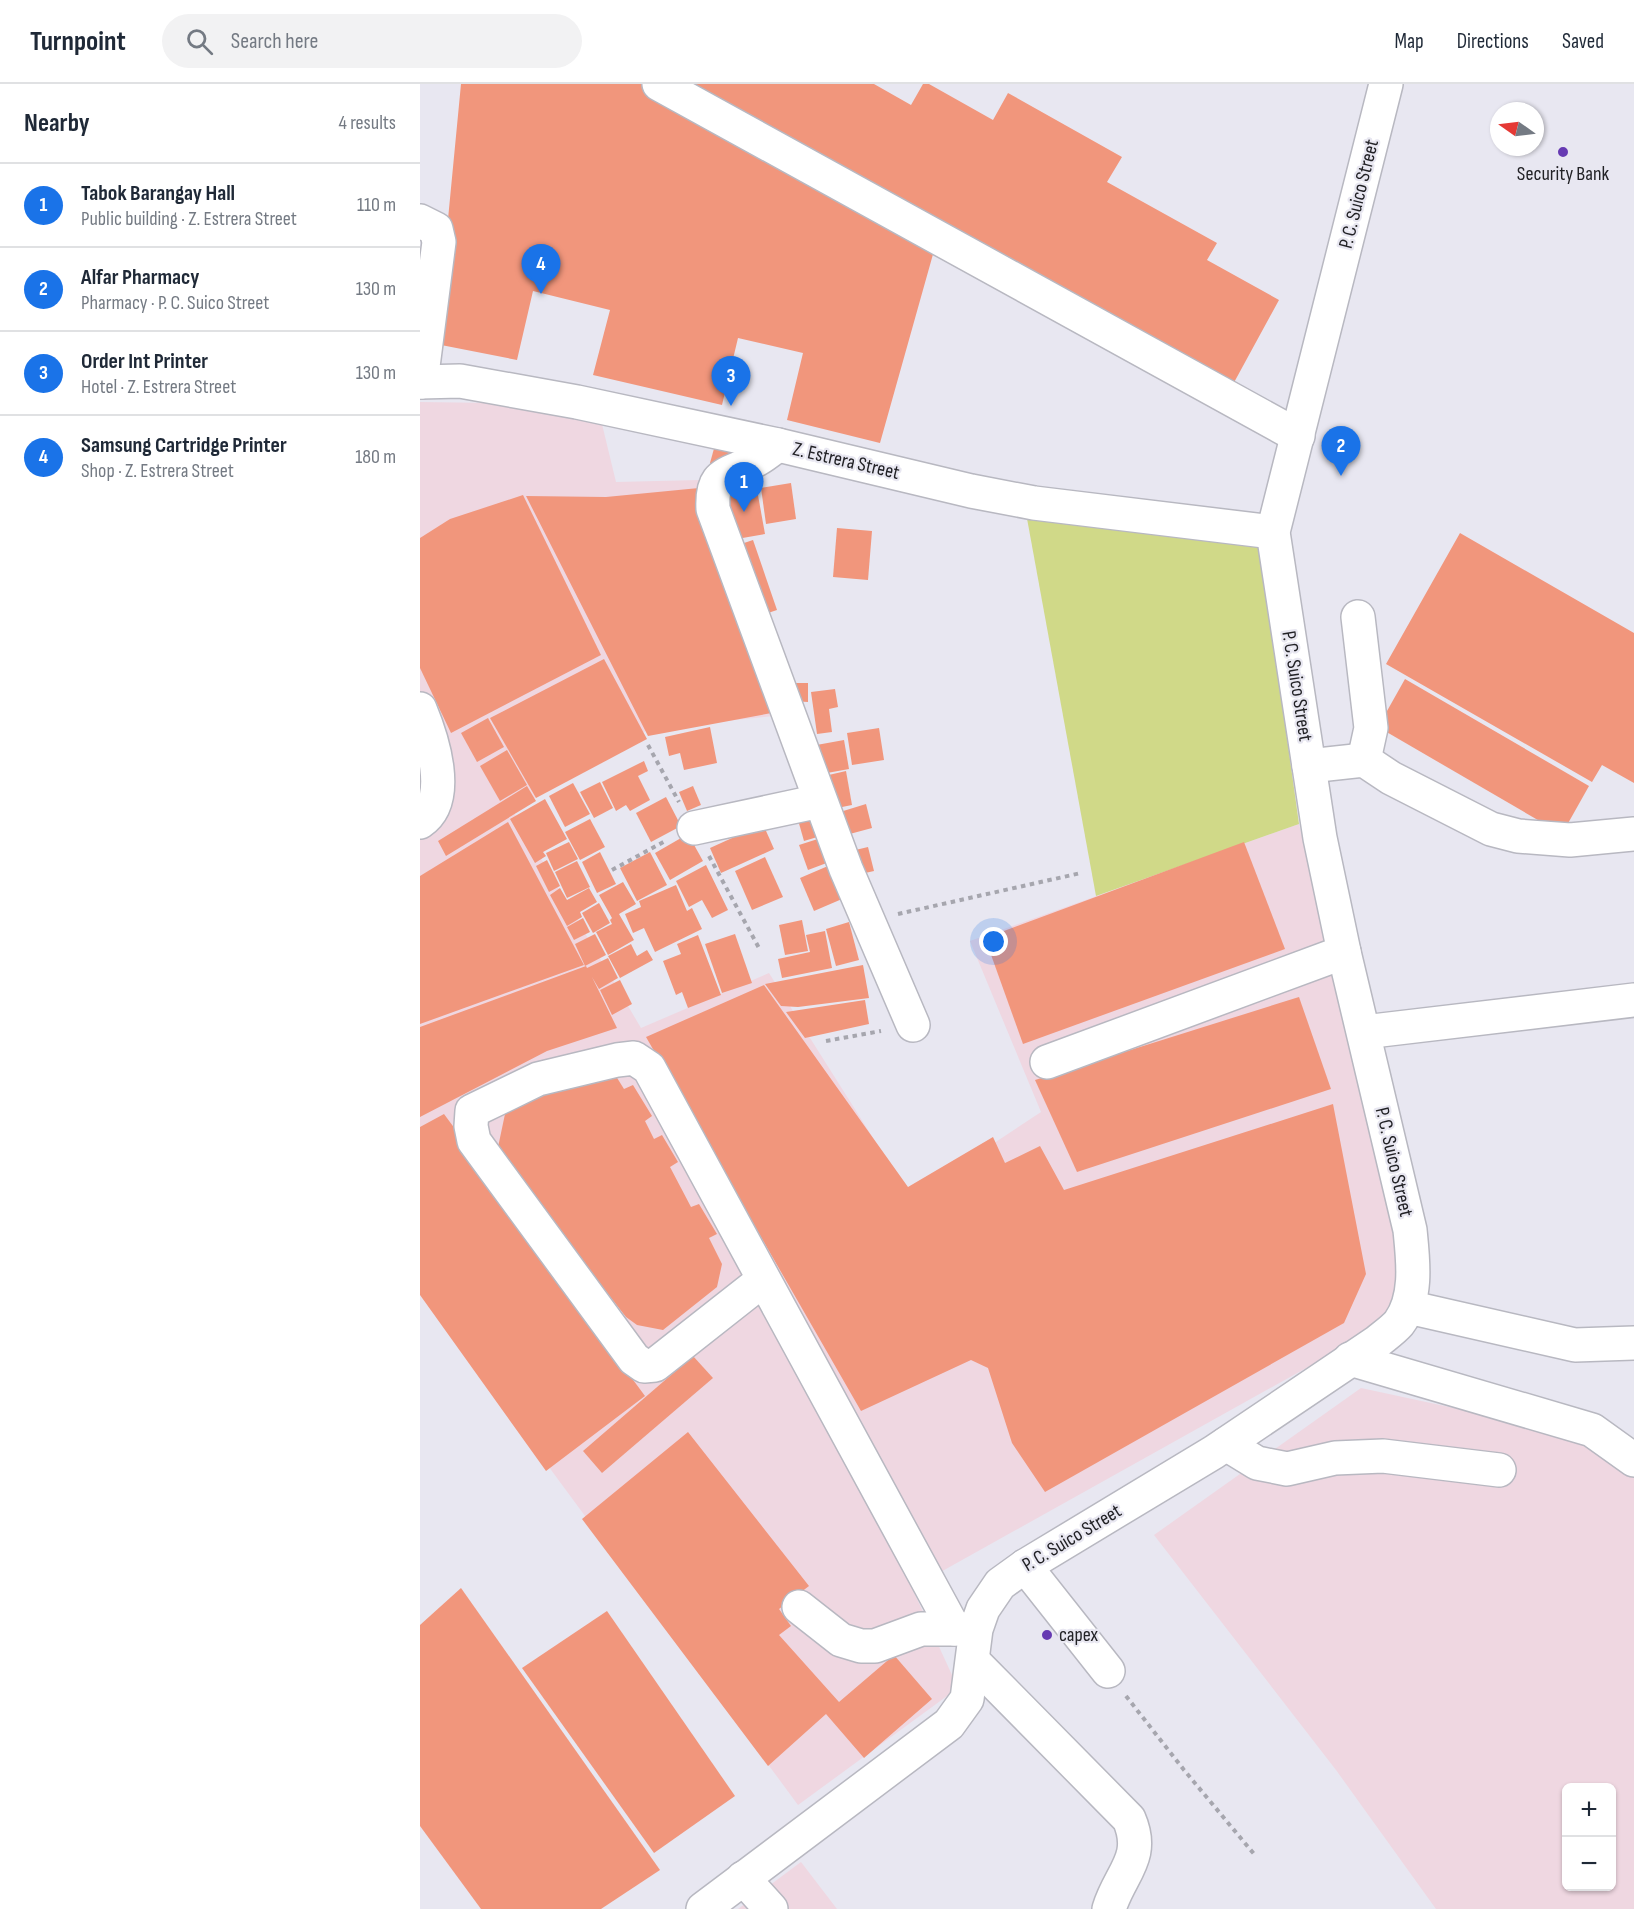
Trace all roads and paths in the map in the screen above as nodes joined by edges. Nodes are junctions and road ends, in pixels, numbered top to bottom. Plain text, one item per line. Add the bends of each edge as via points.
1 (659, 84) edge
2 (1386, 84) edge
3 (420, 221) edge
4 (421, 382) edge
5 (1298, 436) junction
6 (778, 445) junction
7 (1273, 532) junction
8 (1358, 617) dead end
9 (420, 709) edge
10 (648, 745) dead end
11 (1364, 760) junction
12 (1309, 766) junction
13 (820, 801) junction
14 (420, 822) edge
15 (694, 828) junction
16 (1634, 834) edge
17 (612, 870) dead end
18 (1081, 873) dead end
19 (868, 920) junction
20 (759, 948) dead end
21 (1344, 952) junction
22 (1634, 1000) edge
23 (913, 1025) joint
24 (1364, 1032) junction
25 (826, 1041) dead end
26 (1047, 1062) dead end
27 (763, 1280) junction
28 (1408, 1307) junction
29 (1634, 1343) edge
30 (1350, 1359) junction
31 (1226, 1444) junction
32 (1634, 1460) edge
33 (1499, 1470) dead end
34 (1025, 1566) junction
35 (799, 1607) dead end
36 (965, 1629) junction
37 (973, 1661) junction
38 (1108, 1671) joint
39 (1254, 1854) dead end
40 (743, 1878) junction
41 (703, 1909) edge
42 (771, 1909) edge
43 (1109, 1909) edge

1 - 5 street
2 - 5 street, P. C. Suico Street
3 - 4 street via 436,229 440,242
4 - 6 street, Z. Estrera Street via 460,381 554,397
5 - 7 street, P. C. Suico Street
6 - 7 street, Z. Estrera Street via 1034,503
6 - 13 street via 755,461 723,475 712,491 713,509
7 - 12 street, P. C. Suico Street
8 - 11 street via 1371,728
9 - 14 street via 430,733 438,780 433,808
10 - 15 path
11 - 12 street
11 - 16 street via 1491,829 1518,836 1570,840
12 - 21 street, P. C. Suico Street
13 - 15 street
13 - 19 street
15 - 17 path
15 - 20 path
18 - 19 path
19 - 23 street
21 - 24 street, P. C. Suico Street
21 - 26 street
22 - 24 street
23 - 25 path
24 - 28 street, P. C. Suico Street via 1410,1230 1413,1262
27 - 27 street via 649,1068 634,1059 538,1080 472,1111 474,1141 634,1359 644,1366 655,1365
27 - 36 street
28 - 29 street via 1575,1345
28 - 30 street, P. C. Suico Street via 1398,1324
30 - 31 street, P. C. Suico Street
30 - 32 street via 1592,1430
31 - 33 street via 1257,1463 1287,1469 1335,1458 1383,1456
31 - 34 street, P. C. Suico Street
34 - 36 street, P. C. Suico Street via 1000,1584
34 - 38 street
35 - 36 street via 841,1640 861,1646 875,1646 921,1629
36 - 37 street, P. C. Suico Street
37 - 40 street, P. C. Suico Street via 967,1699 949,1724
37 - 43 street via 1129,1819 1136,1850
38 - 39 path
40 - 41 street, P. C. Suico Street
40 - 42 street

